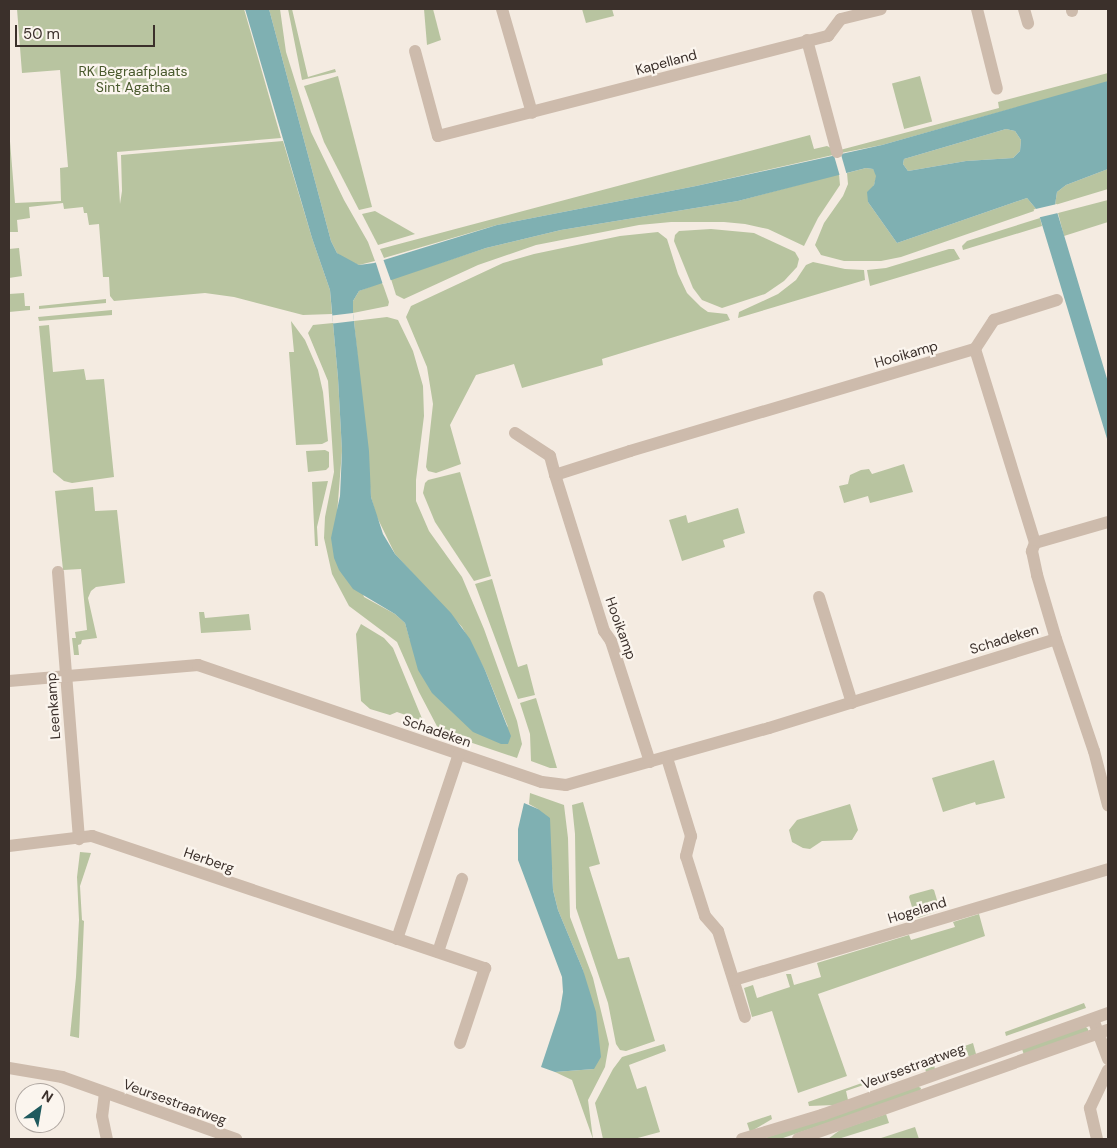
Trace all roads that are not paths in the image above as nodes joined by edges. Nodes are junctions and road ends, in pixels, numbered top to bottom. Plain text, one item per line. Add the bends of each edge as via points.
1 (502, 9) edge
2 (881, 9) edge
3 (977, 9) edge
4 (1024, 9) edge
5 (1028, 23) dead end
6 (807, 40) junction
7 (414, 51) dead end
8 (997, 89) dead end
9 (532, 113) junction
10 (837, 152) dead end
11 (1057, 300) dead end
12 (975, 349) junction
13 (516, 433) dead end
14 (555, 475) junction
15 (1108, 522) edge
16 (1035, 543) junction
17 (58, 572) dead end
18 (819, 597) dead end
19 (1056, 639) junction
20 (66, 676) junction
21 (9, 681) edge
22 (852, 703) junction
23 (459, 754) junction
24 (667, 758) junction
25 (650, 762) junction
26 (1108, 805) edge
27 (79, 838) junction
28 (9, 846) edge
29 (1108, 869) edge
30 (462, 879) dead end
31 (397, 939) junction
32 (438, 952) junction
33 (734, 980) junction
34 (1108, 1013) edge
35 (745, 1017) dead end
36 (1093, 1019) junction
37 (1104, 1032) edge
38 (460, 1043) dead end
39 (1108, 1059) edge
40 (9, 1068) edge
41 (1108, 1070) edge
42 (105, 1093) junction
43 (107, 1139) edge
44 (236, 1139) edge
45 (742, 1139) edge
46 (798, 1139) edge
47 (1097, 1139) edge

1 - 9 street
2 - 6 street, Kapelland via 841,19 828,36
3 - 8 street
4 - 5 street
6 - 9 street, Kapelland
6 - 10 street
7 - 9 street, Kapelland via 438,136
11 - 12 street via 994,320
12 - 14 street, Hooikamp
12 - 16 street
13 - 14 street, Hooikamp via 550,456
14 - 25 street, Hooikamp via 604,631 611,641
15 - 16 street
16 - 19 street via 1032,551 1037,575
17 - 20 street, Leenkamp
18 - 22 street
19 - 22 street, Schadeken
19 - 26 street, Schadeken via 1094,751
20 - 21 street, Schadeken
20 - 23 street, Schadeken via 198,665
20 - 27 street, Leenkamp
22 - 24 street, Schadeken
23 - 25 street, Schadeken via 542,782 566,785
23 - 31 street
24 - 25 street, Schadeken
24 - 33 street via 691,836 686,856 705,916 718,931
27 - 28 street, Herberg
27 - 31 street, Herberg via 92,836
29 - 33 street, Hogeland
30 - 32 street
31 - 32 street, Herberg
32 - 38 street, Herberg via 485,968
33 - 35 street
34 - 36 street, Veursestraatweg
36 - 37 street
36 - 45 street, Veursestraatweg via 822,1115
37 - 39 street
37 - 46 street
40 - 42 street, Veursestraatweg via 62,1077
41 - 47 street via 1090,1108
42 - 43 street, Veursestraatweg via 102,1116
42 - 44 street, Veursestraatweg

